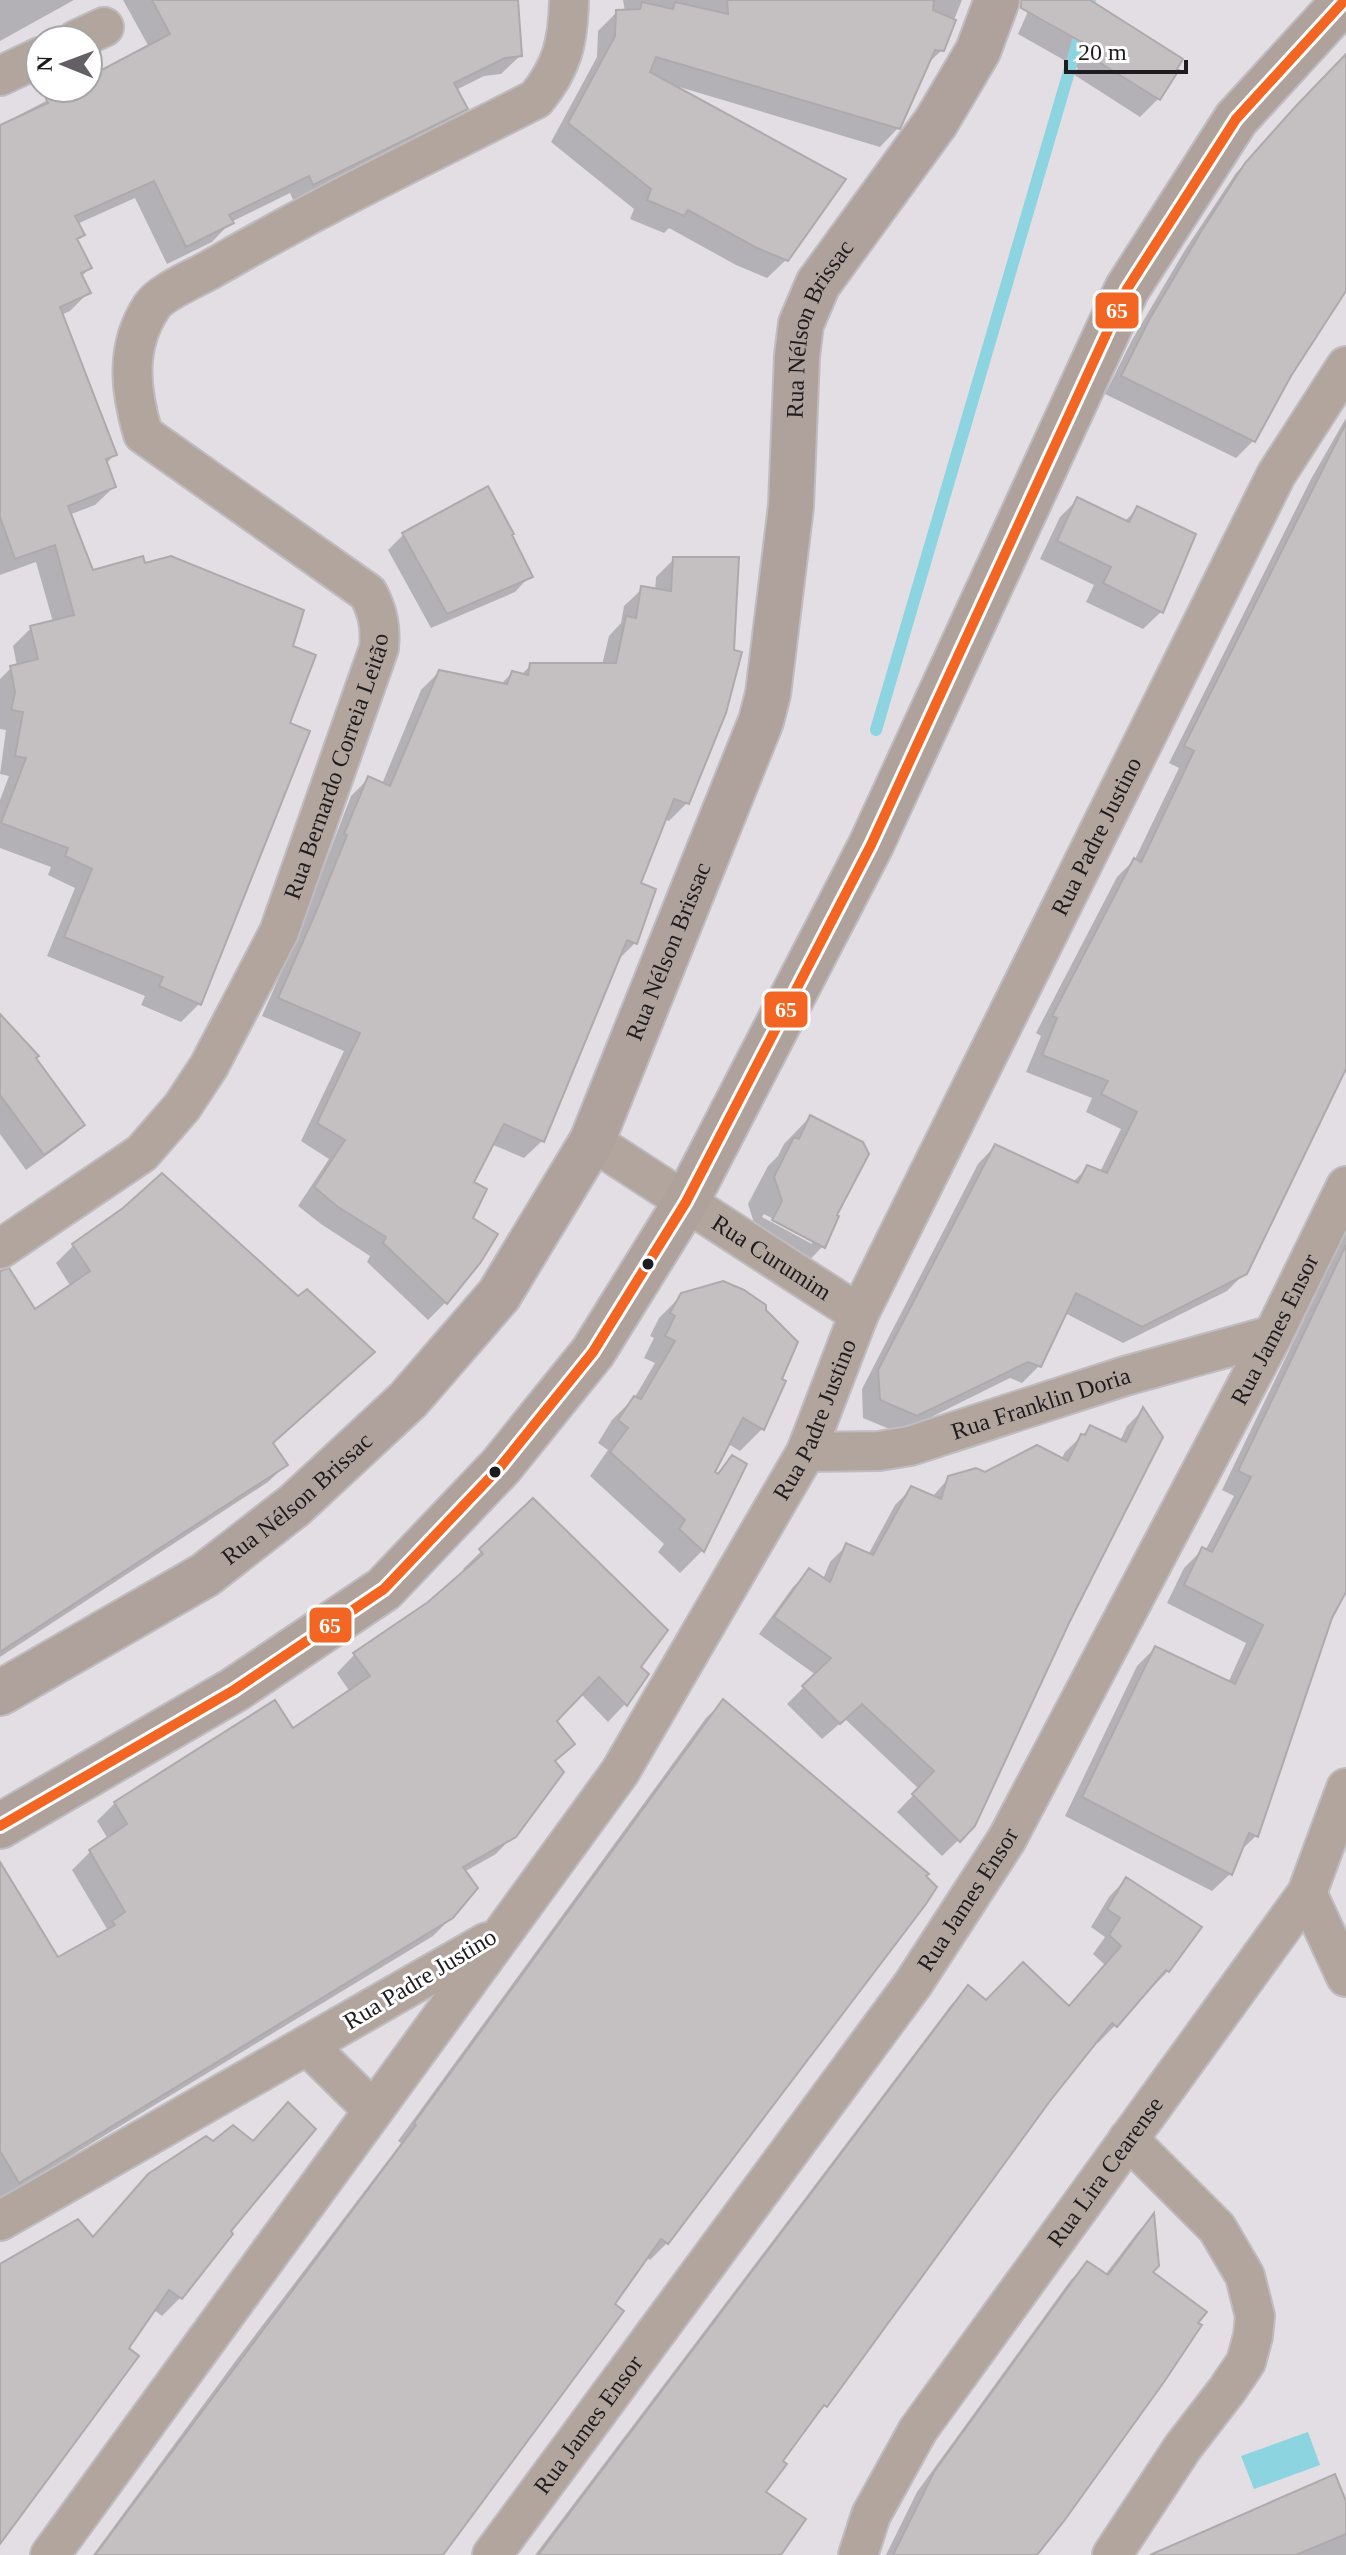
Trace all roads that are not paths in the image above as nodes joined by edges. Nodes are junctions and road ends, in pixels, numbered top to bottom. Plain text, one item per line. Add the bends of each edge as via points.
1 (569, 0) edge
2 (997, 0) edge
3 (1345, 0) edge
4 (24, 65) edge
5 (0, 76) edge
6 (1346, 366) edge
7 (592, 1141) junction
8 (1346, 1186) edge
9 (686, 1202) junction
10 (0, 1249) edge
11 (859, 1314) junction
12 (1273, 1335) junction
13 (806, 1452) junction
14 (0, 1693) edge
15 (1346, 1788) edge
16 (0, 1826) edge
17 (1307, 1893) junction
18 (500, 1935) junction
19 (1346, 1977) edge
20 (307, 2045) junction
21 (373, 2110) junction
22 (1128, 2139) junction
23 (0, 2221) edge
24 (1124, 2548) edge
25 (50, 2555) edge
26 (492, 2555) edge
27 (858, 2555) edge

1 - 10 street, Rua Bernardo Correia Leitão via 562,58 536,99 276,231 155,302 139,329 131,366 133,401 143,434 368,593 381,628 379,648 279,932 209,1066 142,1153
2 - 7 street, Rua Nélson Brissac via 978,51 936,122 818,284 801,324 791,506 768,694
3 - 9 street via 1236,119 1127,289 871,845
4 - 5 street
6 - 11 street, Rua Padre Justino via 1276,475
7 - 9 street, Rua Curumim
7 - 14 street, Rua Nélson Brissac via 499,1295 397,1410 295,1505 205,1575
8 - 12 street, Rua James Ensor
9 - 11 street, Rua Curumim
9 - 16 street via 593,1352 501,1466 384,1589 234,1690
11 - 13 street, Rua Padre Justino
12 - 13 street, Rua Franklin Doria via 1125,1376 910,1446
12 - 26 street, Rua James Ensor via 998,1853 913,1984
13 - 18 street, Rua Padre Justino via 620,1772
15 - 17 street, Rua Lira Cearense
17 - 19 street
17 - 22 street, Rua Lira Cearense
18 - 20 street, Rua Padre Justino
18 - 21 street
20 - 21 street
20 - 23 street, Rua Padre Justino
21 - 25 street
22 - 24 street via 1217,2228 1245,2276 1255,2316 1246,2362 1183,2447
22 - 27 street, Rua Lira Cearense via 918,2430 871,2515

